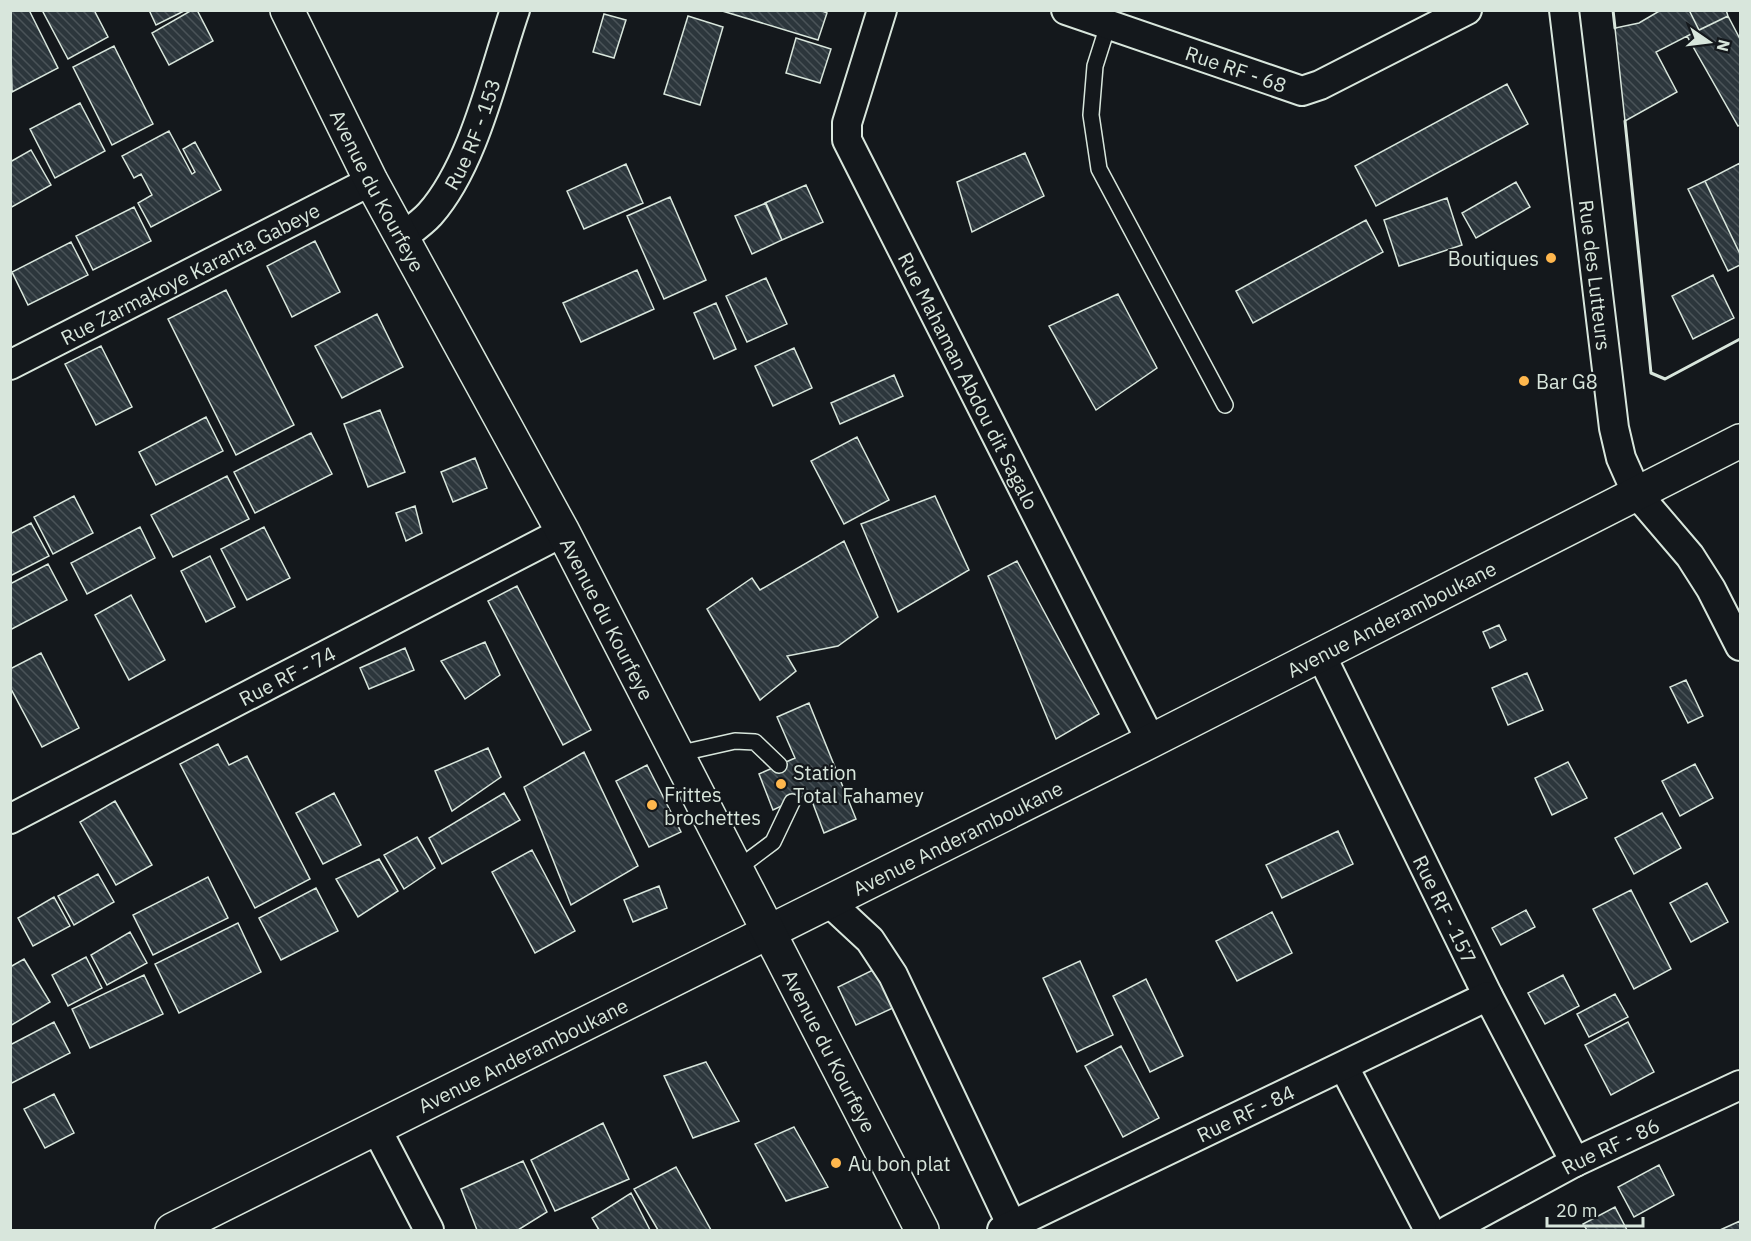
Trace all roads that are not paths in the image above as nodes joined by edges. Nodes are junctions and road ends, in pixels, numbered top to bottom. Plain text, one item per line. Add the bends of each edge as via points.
1 (287, 10) edge
2 (515, 10) edge
3 (882, 10) edge
4 (1066, 10) edge
5 (1467, 10) edge
6 (1564, 10) edge
7 (1108, 25) junction
8 (371, 181) junction
9 (401, 238) junction
10 (10, 365) edge
11 (1225, 405) dead end
12 (1740, 441) edge
13 (1637, 494) junction
14 (563, 532) junction
15 (1740, 646) edge
16 (1320, 653) junction
17 (1151, 741) junction
18 (677, 753) junction
19 (779, 765) dead end
20 (792, 802) dead end
21 (10, 819) edge
22 (736, 869) junction
23 (830, 902) junction
24 (769, 932) junction
25 (1488, 996) junction
26 (1344, 1067) junction
27 (1740, 1085) edge
28 (376, 1128) junction
29 (1575, 1162) junction
30 (1007, 1228) edge
31 (172, 1230) edge
32 (429, 1230) edge
33 (922, 1230) edge
34 (1429, 1230) edge
35 (1449, 1230) edge

1 - 8 street, Avenue du Kourfeye
2 - 9 street, Rue RF - 153 via 463,164 428,216
3 - 17 street, Rue Mahaman Abdou dit Sagalo via 848,123 847,140
4 - 7 street, Rue RF - 68
5 - 7 street, Rue RF - 68 via 1320,85 1302,90
6 - 13 street, Rue des Lutteurs via 1614,428 1621,458
7 - 11 lane via 1095,66 1091,115 1099,169
8 - 9 street, Avenue du Kourfeye
8 - 10 street, Rue Zarmakoye Karanta Gabeye
9 - 14 street, Avenue du Kourfeye
12 - 13 street, Avenue Anderamboukane
13 - 15 street, Rue des Lutteurs via 1690,556
13 - 16 street, Avenue Anderamboukane
14 - 18 street, Avenue du Kourfeye
14 - 21 street, Rue RF - 74
16 - 17 street, Avenue Anderamboukane
16 - 25 street, Rue RF - 157
17 - 23 street, Avenue Anderamboukane
18 - 19 lane via 735,741 755,742
18 - 22 street, Avenue du Kourfeye
20 - 22 lane via 773,842
22 - 24 street, Avenue du Kourfeye
23 - 24 street, Avenue Anderamboukane
23 - 30 street via 870,940 893,975
24 - 28 street, Avenue Anderamboukane
24 - 33 street, Avenue du Kourfeye
25 - 26 street, Rue RF - 84
25 - 29 street, Rue RF - 157
26 - 30 street, Rue RF - 84
26 - 34 street
27 - 29 street, Rue RF - 86
28 - 31 street, Avenue Anderamboukane
28 - 32 street
29 - 35 street, Rue RF - 86

